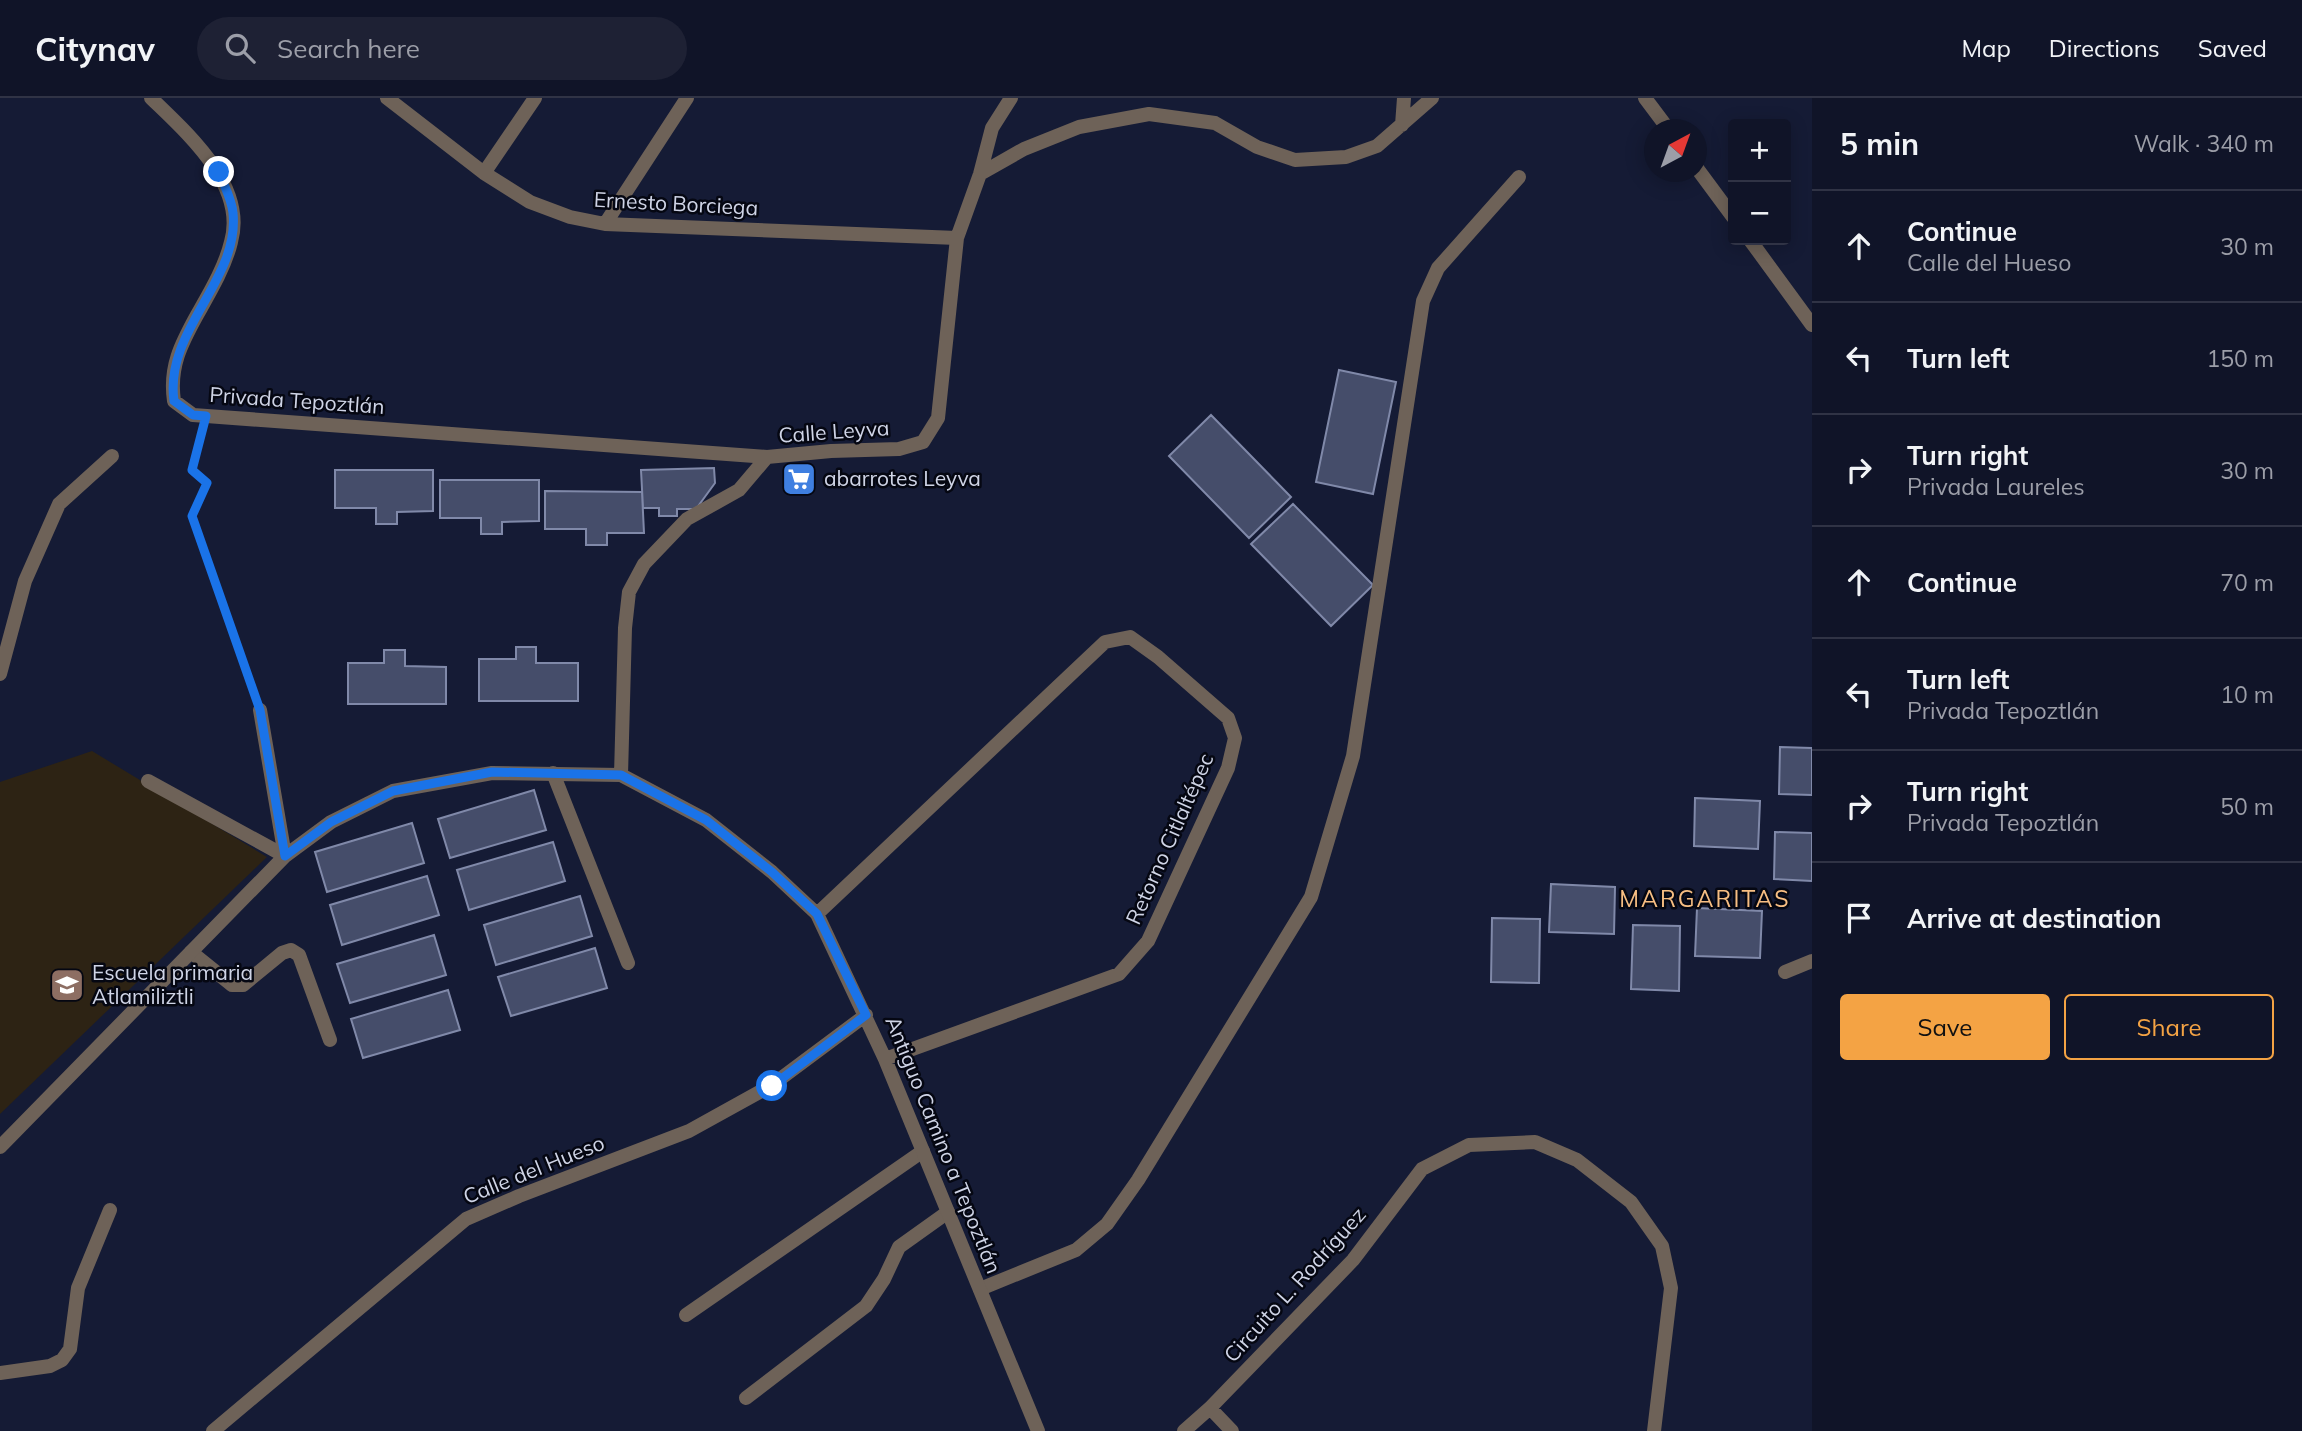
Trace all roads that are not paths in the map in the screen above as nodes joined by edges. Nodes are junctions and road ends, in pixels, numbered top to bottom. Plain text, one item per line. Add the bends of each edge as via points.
1 (151, 98) edge
2 (387, 98) edge
3 (535, 98) edge
4 (687, 98) edge
5 (1011, 98) edge
6 (1404, 98) edge
7 (1432, 98) edge
8 (1645, 98) edge
9 (1661, 119) edge
10 (1402, 125) junction
11 (484, 173) junction
12 (980, 174) junction
13 (1519, 177) dead end
14 (1707, 182) edge
15 (1728, 211) edge
16 (605, 224) junction
17 (957, 238) junction
18 (1754, 245) edge
19 (1812, 325) edge
20 (112, 456) dead end
21 (767, 457) junction
22 (0, 674) edge
23 (260, 710) road end
24 (553, 774) junction
25 (621, 775) junction
26 (148, 781) dead end
27 (285, 856) junction
28 (817, 914) junction
29 (191, 952) junction
30 (1812, 961) edge
31 (628, 963) dead end
32 (1785, 972) dead end
33 (866, 1015) junction
34 (330, 1040) dead end
35 (885, 1059) junction
36 (0, 1147) edge
37 (923, 1151) junction
38 (110, 1210) dead end
39 (948, 1212) junction
40 (979, 1289) junction
41 (686, 1315) dead end
42 (0, 1373) edge
43 (746, 1398) dead end
44 (1210, 1408) junction
45 (213, 1431) edge
46 (1038, 1431) edge
47 (1184, 1431) edge
48 (1232, 1431) edge
49 (1654, 1431) edge

1 - 21 street, Privada Tepoztlán via 219,172 233,211 232,241 211,291 180,345 171,382 174,401 193,415
2 - 11 street, Ernesto Borciega
3 - 11 street
4 - 16 street
5 - 12 street, Calle Leyva via 992,128
6 - 10 street
7 - 10 street
8 - 9 street
10 - 12 street via 1377,146 1346,157 1295,160 1257,147 1215,123 1149,114 1079,127 1024,149
11 - 16 street, Ernesto Borciega via 530,202
12 - 17 street, Calle Leyva
13 - 40 street via 1438,268 1423,300 1353,756 1311,897 1107,1224 1076,1250
14 - 15 street
16 - 17 street, Ernesto Borciega
17 - 21 street, Calle Leyva via 938,418 923,442 899,449
18 - 19 street
20 - 22 street via 59,504 25,581
21 - 25 street, Calle Leyva via 739,490 687,519 644,564 629,592
23 - 27 street
24 - 25 street, Antiguo Camino a Tepoztlán
24 - 27 street, Antiguo Camino a Tepoztlán via 492,772 393,791 331,822
24 - 31 street
25 - 28 street, Antiguo Camino a Tepoztlán via 706,820
26 - 27 street
27 - 29 street, Antiguo Camino a Tepoztlán
28 - 33 street, Antiguo Camino a Tepoztlán
28 - 35 street, Retorno Citlaltépec via 1105,642 1130,637 1228,718 1235,738 1228,768 1148,941 1119,974
29 - 34 street via 232,985 243,985 282,953 291,950 299,955
29 - 36 street, Antiguo Camino a Tepoztlán
30 - 32 street
33 - 35 street, Antiguo Camino a Tepoztlán
33 - 45 street, Calle del Hueso via 772,1086 689,1131 466,1219
35 - 37 street, Antiguo Camino a Tepoztlán
37 - 39 street, Antiguo Camino a Tepoztlán
37 - 41 street
38 - 42 street via 78,1287 69,1349 62,1360
39 - 40 street, Antiguo Camino a Tepoztlán
39 - 43 street via 900,1247 866,1306
40 - 46 street, Antiguo Camino a Tepoztlán
44 - 47 street, Circuito L. Rodríguez
44 - 48 street
44 - 49 street, Circuito L. Rodríguez via 1353,1260 1422,1169 1469,1145 1535,1142 1577,1160 1631,1202 1662,1246 1671,1287

